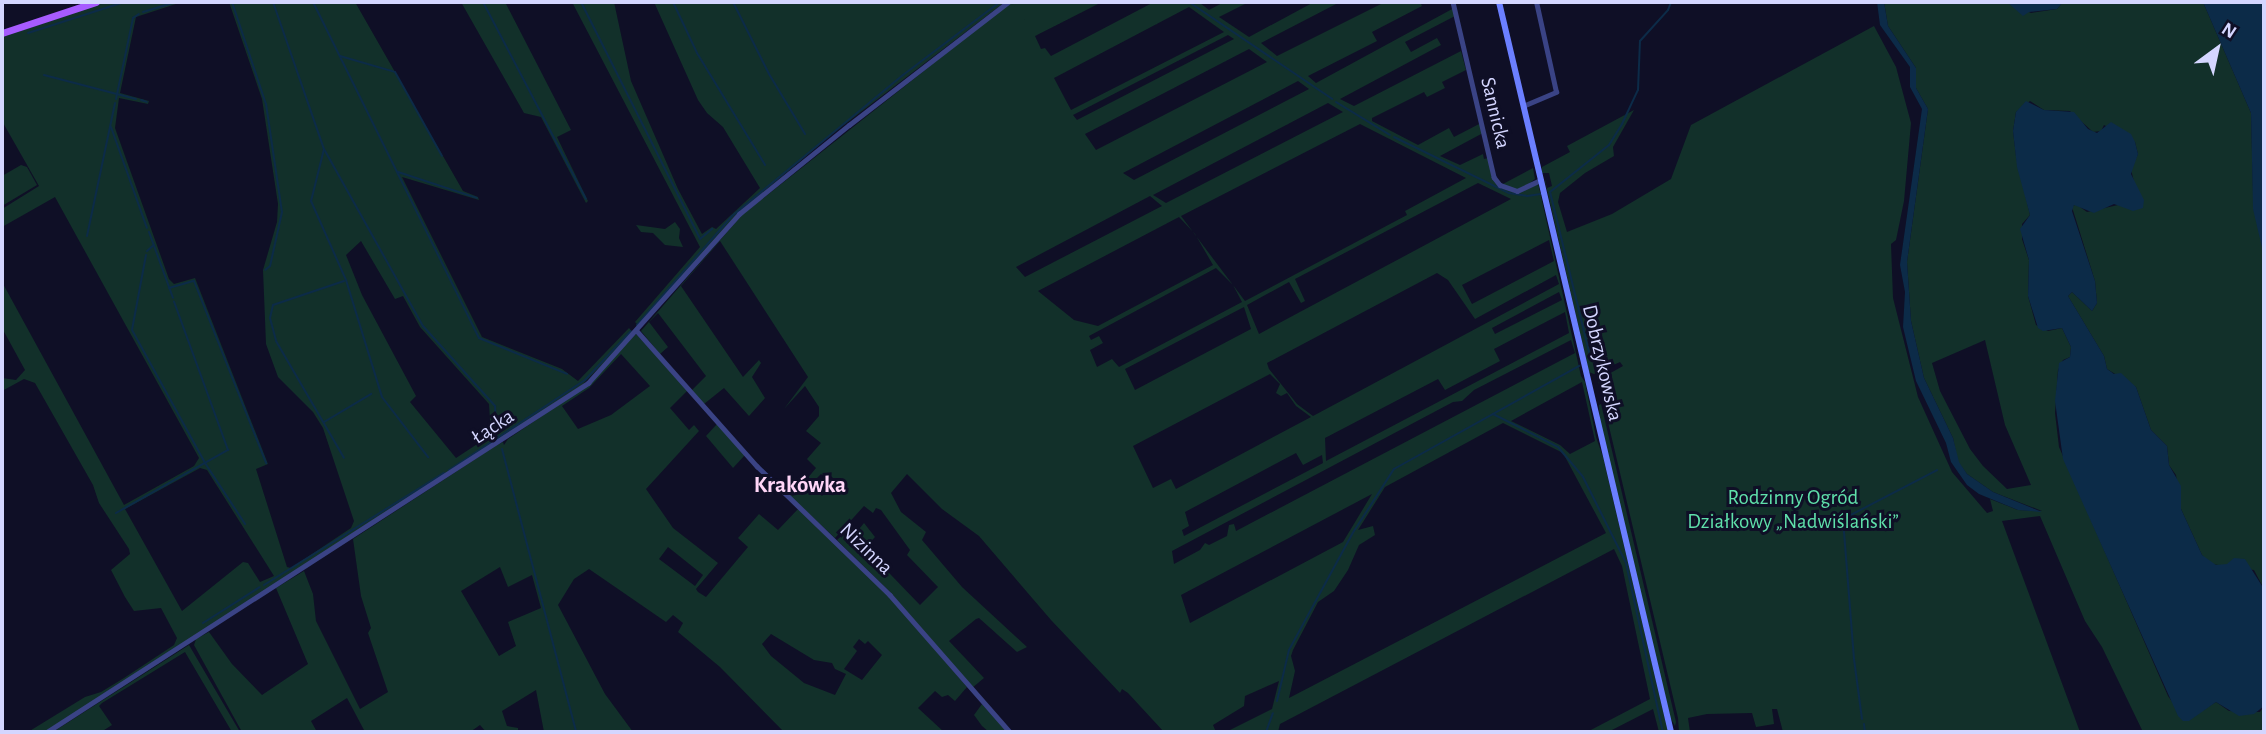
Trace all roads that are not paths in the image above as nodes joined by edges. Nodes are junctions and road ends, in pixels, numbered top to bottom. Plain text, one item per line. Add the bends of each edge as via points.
1 (96, 2) edge
2 (1008, 2) edge
3 (1453, 2) edge
4 (1499, 2) edge
5 (1536, 2) edge
6 (2, 33) edge
7 (1523, 106) junction
8 (1541, 180) junction
9 (637, 331) junction
10 (47, 732) edge
11 (1010, 732) edge
12 (1671, 732) edge

1 - 6 main road
2 - 9 street, Łącka via 736,218
3 - 8 street, Sannicka via 1494,177 1500,185 1517,191
4 - 7 main road, Dobrzykowska
5 - 7 street via 1556,92
7 - 8 main road, Dobrzykowska
8 - 12 main road, Dobrzykowska
9 - 10 street, Łącka via 592,379 551,408
9 - 11 street, Nizinna via 757,466 890,595

